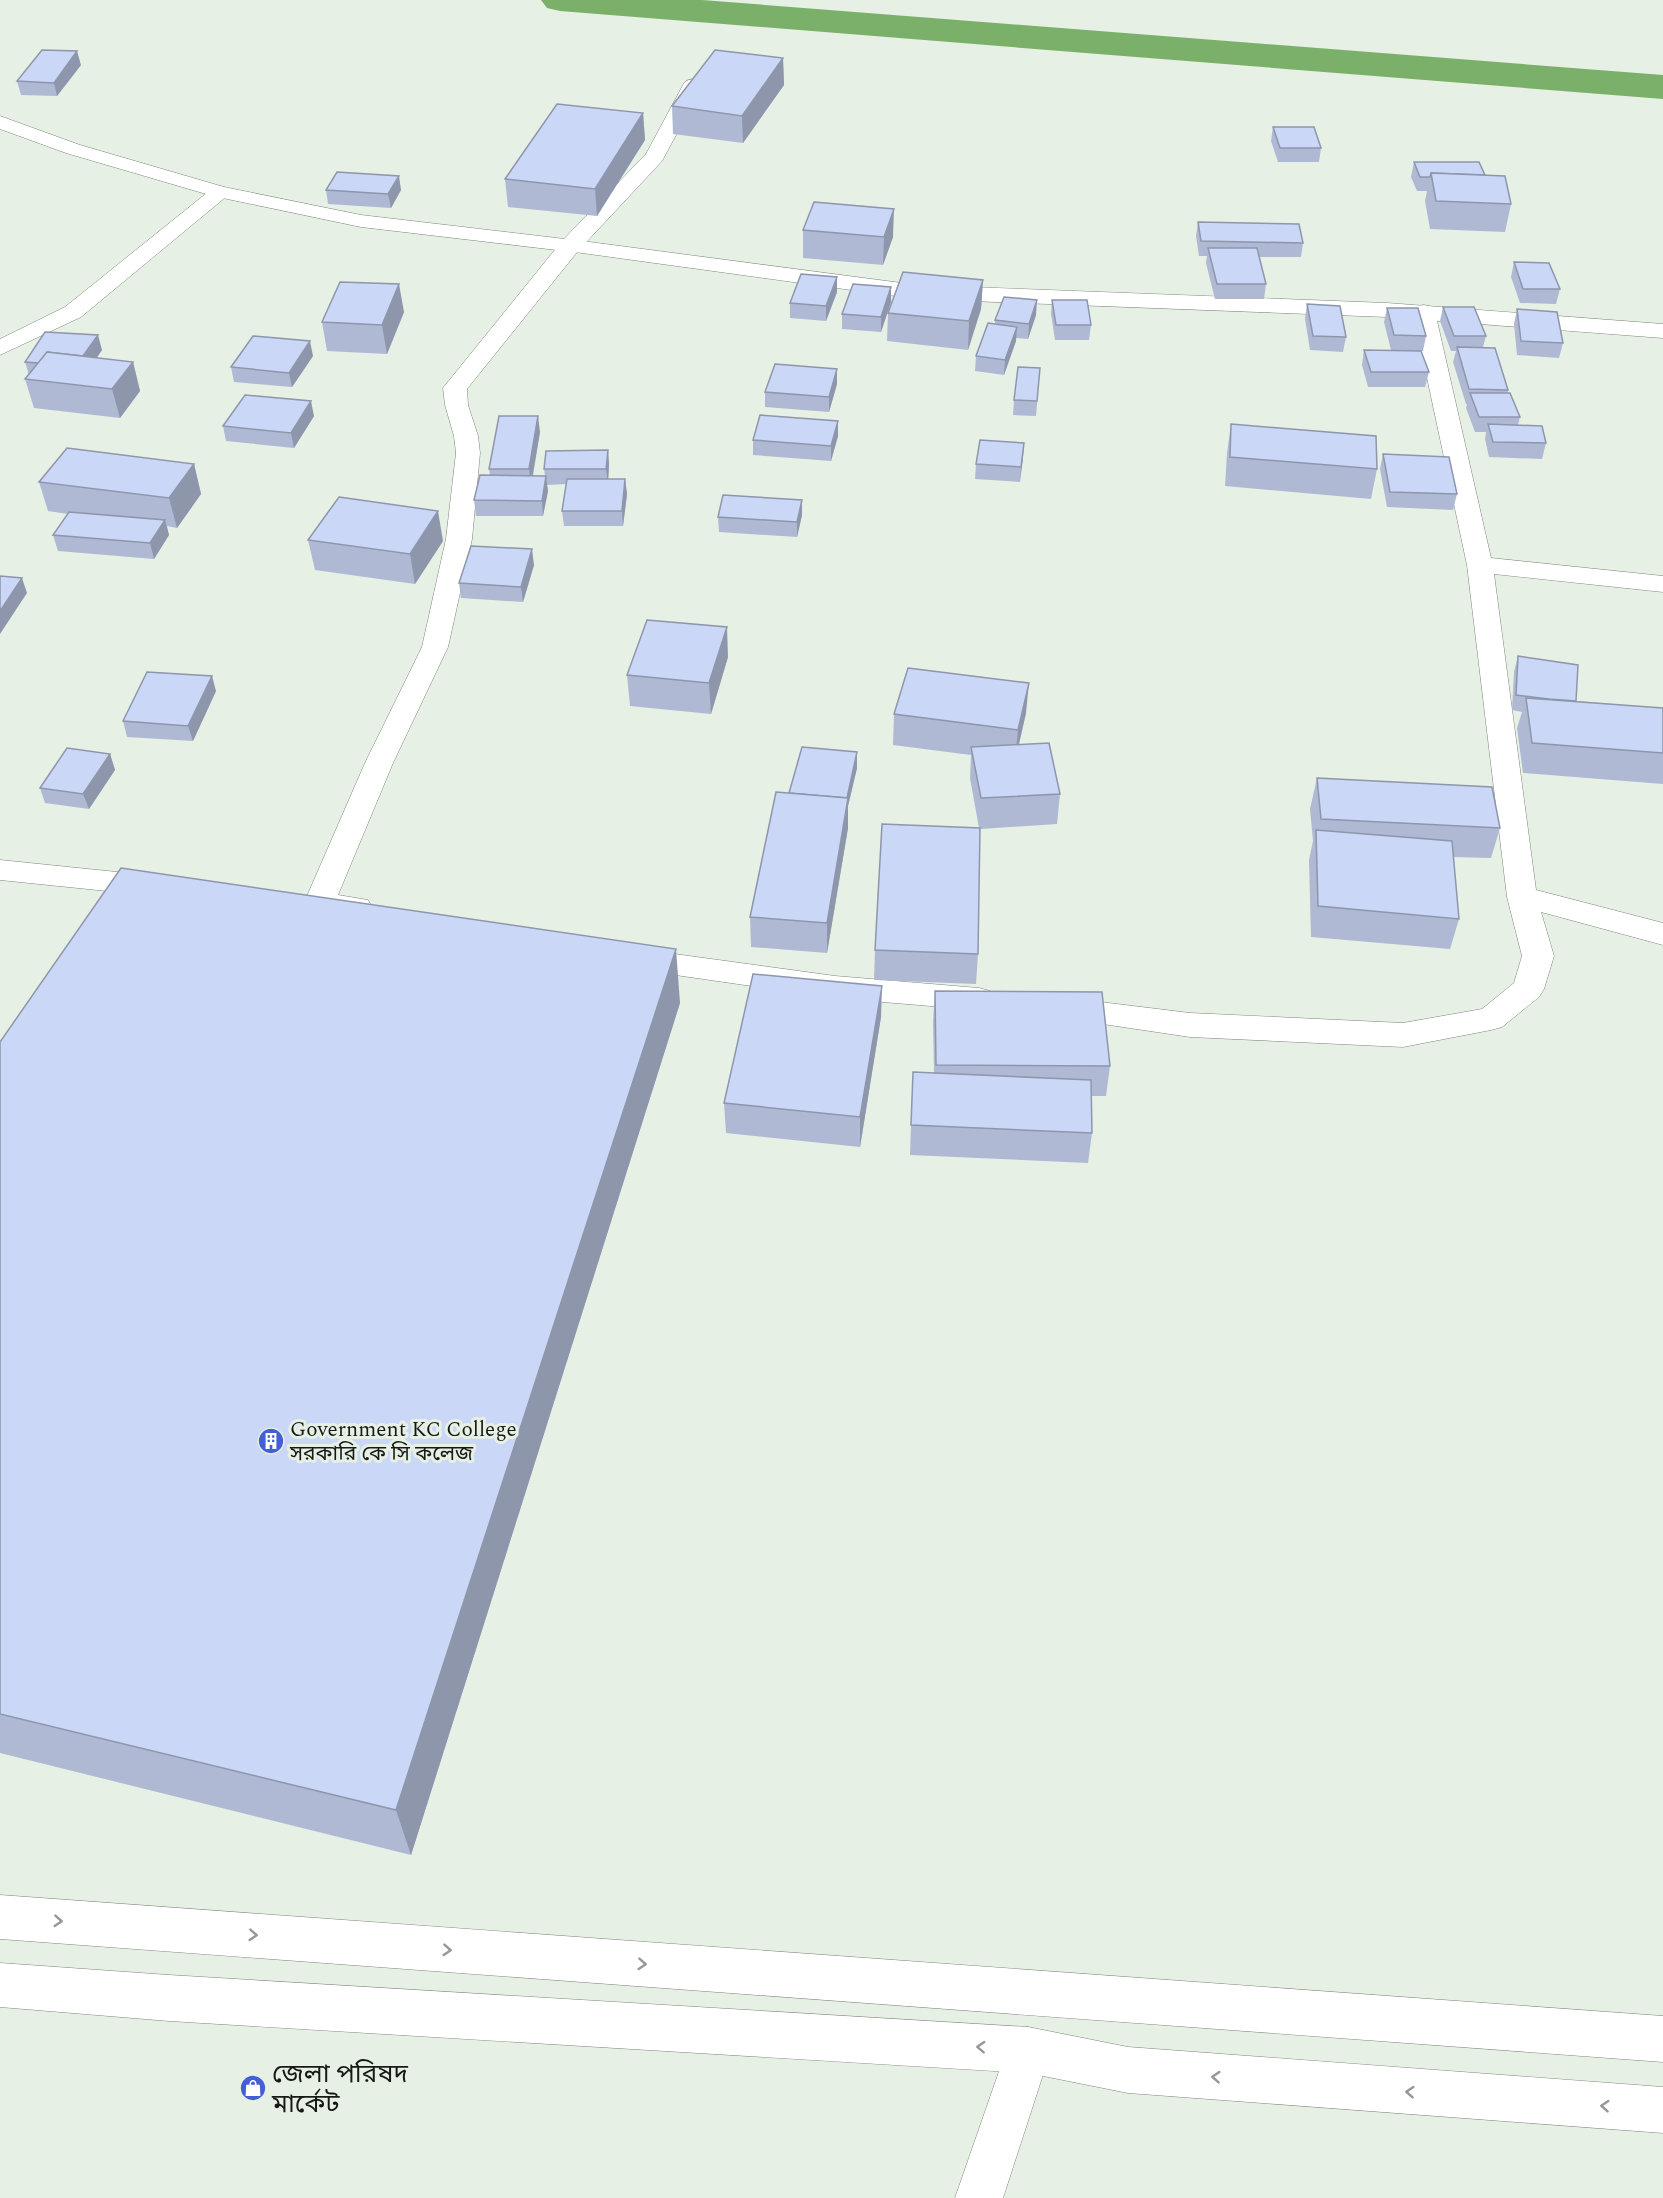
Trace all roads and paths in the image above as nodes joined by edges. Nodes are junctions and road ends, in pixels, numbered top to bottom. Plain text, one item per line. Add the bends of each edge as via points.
1 (703, 67) edge
2 (0, 122) edge
3 (220, 192) junction
4 (570, 246) junction
5 (1424, 312) junction
6 (1663, 331) edge
7 (0, 348) edge
8 (1480, 565) junction
9 (1663, 584) edge
10 (0, 870) edge
11 (184, 887) edge
12 (1521, 897) junction
13 (382, 909) edge
14 (1663, 934) edge
15 (611, 956) edge
16 (1004, 1001) edge
17 (1039, 1005) edge
18 (0, 1917) edge
19 (0, 1985) edge
20 (1663, 2039) edge
21 (1028, 2050) junction
22 (1663, 2110) edge
23 (979, 2198) edge

1 - 4 street via 655,157
2 - 3 street
3 - 4 street via 361,221
3 - 7 street via 74,312
4 - 5 street via 917,292
4 - 13 street via 456,388 454,400 468,440 468,453 459,539 435,647 308,901
5 - 6 street
5 - 8 street
8 - 9 street
8 - 12 street
10 - 11 street
12 - 14 street
12 - 17 street via 1538,956 1528,989 1491,1019 1402,1035 1190,1025
15 - 16 street via 835,987
18 -> 20 street
21 -> 19 street
22 -> 21 street via 1128,2070
21 - 23 street

